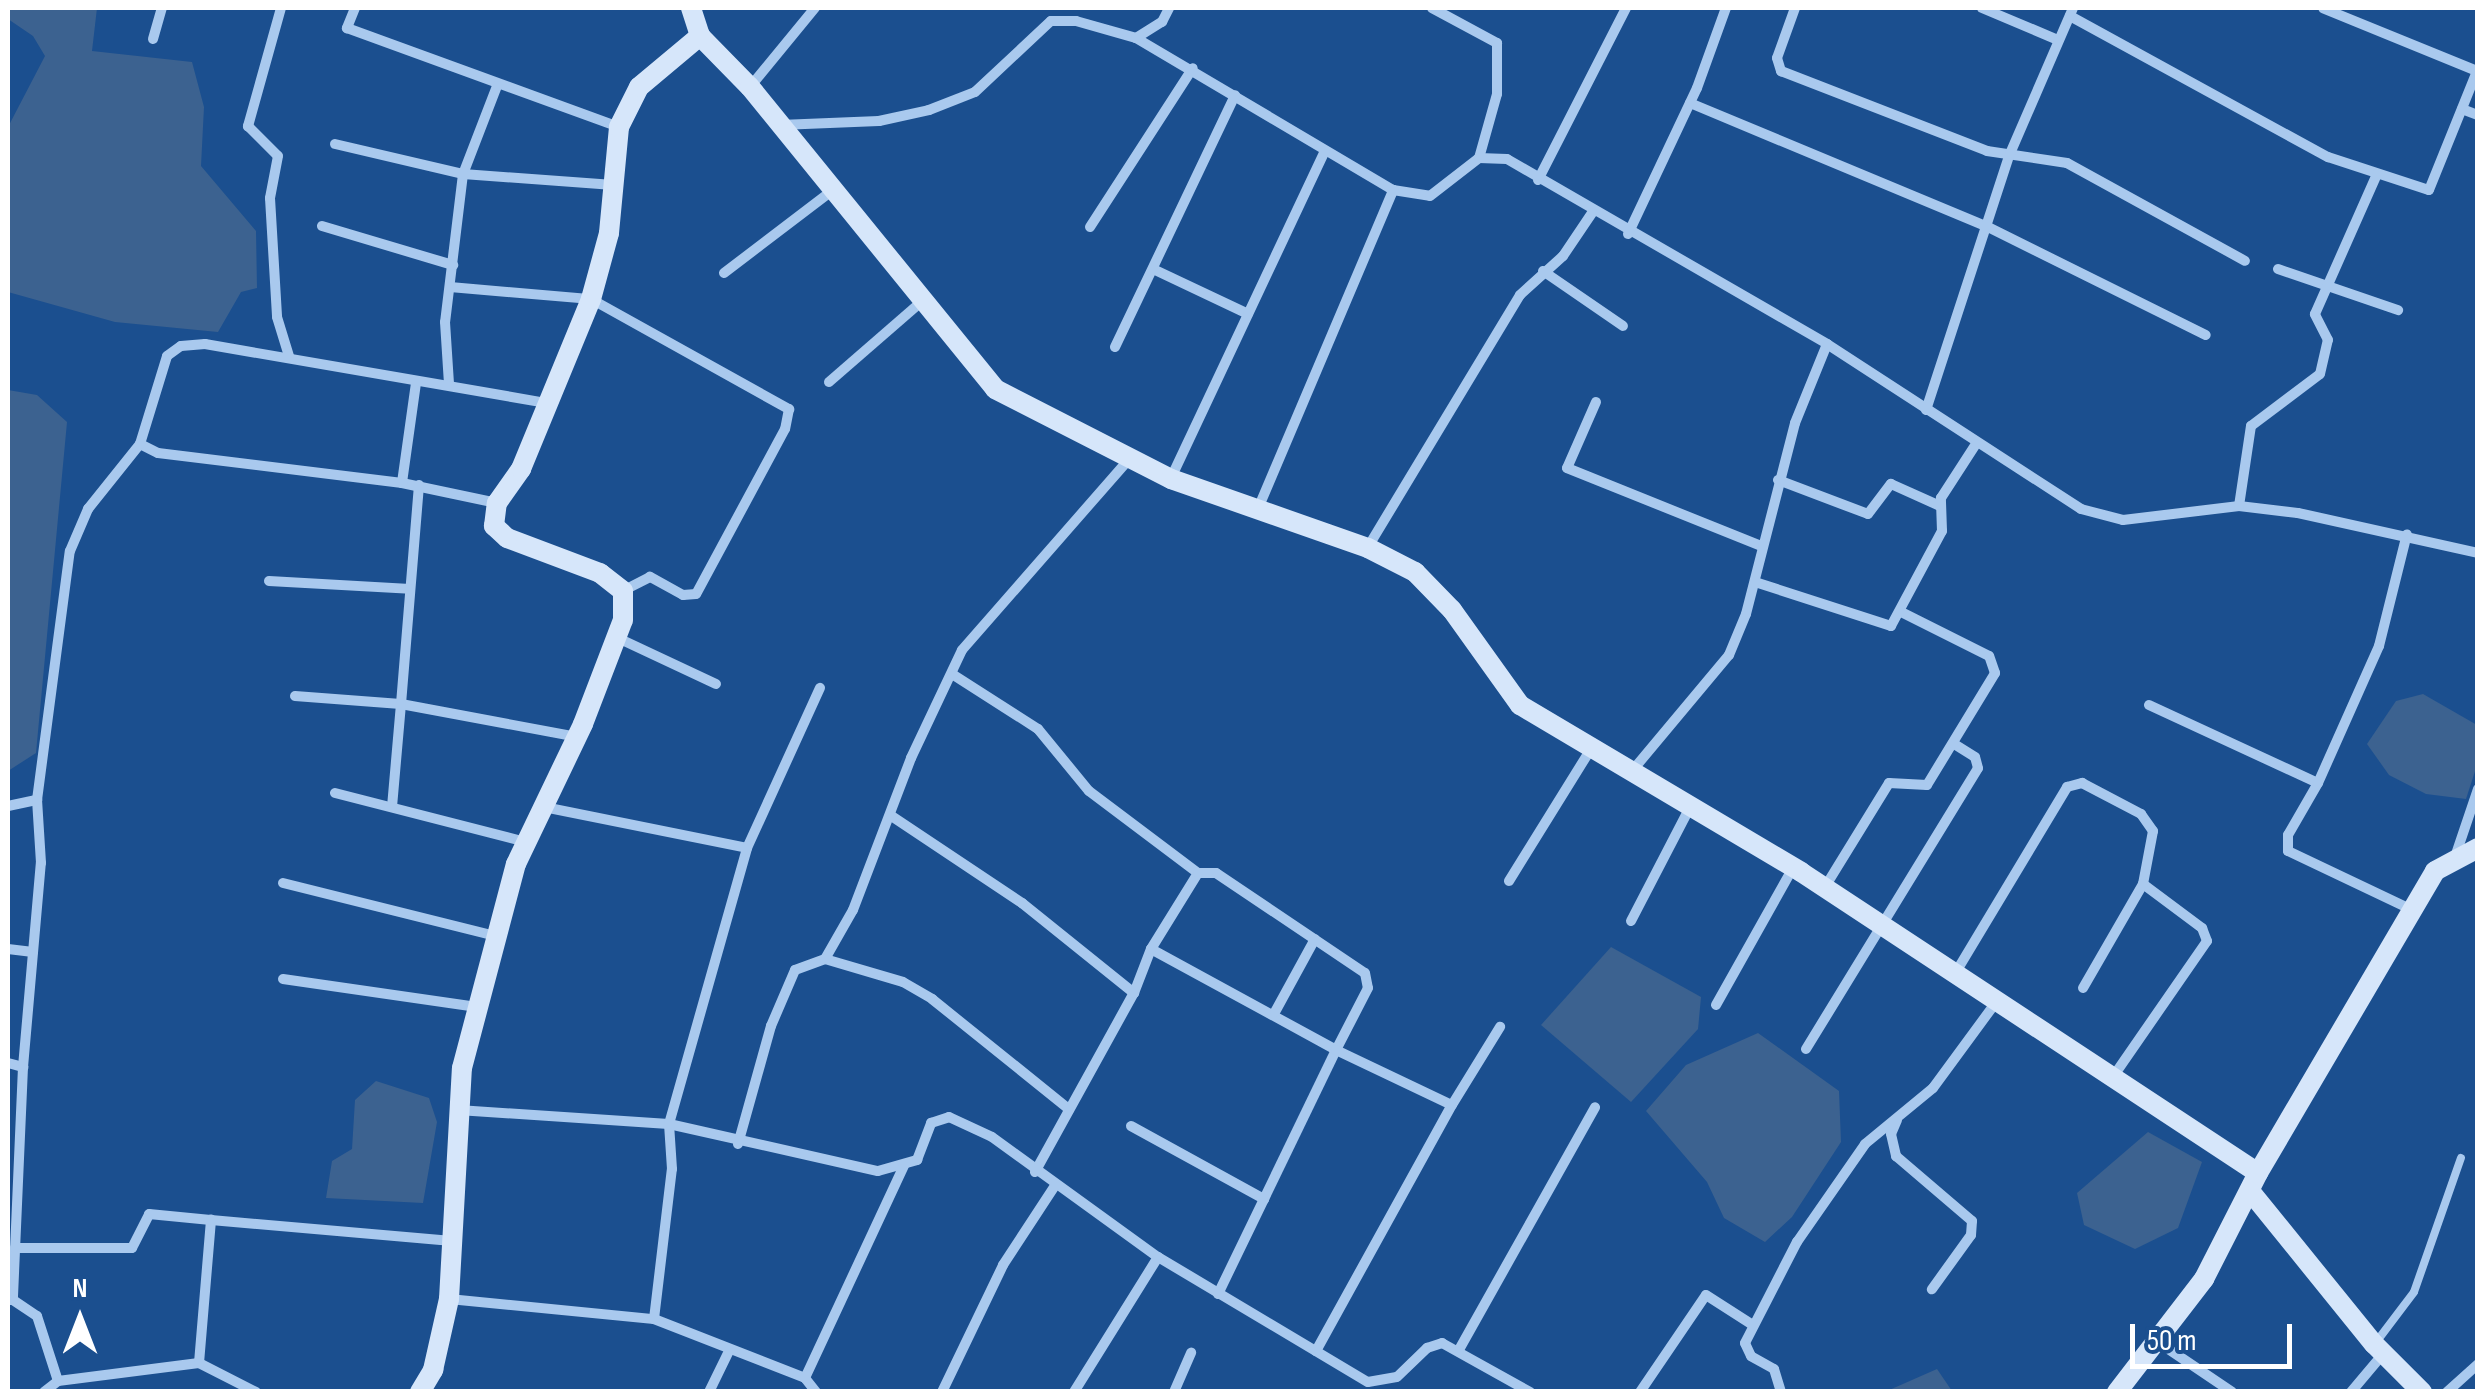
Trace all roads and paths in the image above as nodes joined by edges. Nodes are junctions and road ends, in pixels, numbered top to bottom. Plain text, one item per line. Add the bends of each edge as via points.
1 (162, 8) edge
2 (282, 8) edge
3 (355, 8) edge
4 (691, 8) edge
5 (815, 8) edge
6 (1169, 8) edge
7 (1432, 8) edge
8 (1626, 8) edge
9 (1726, 8) edge
10 (1796, 8) edge
11 (1982, 8) edge
12 (2323, 8) edge
13 (2071, 12) edge
14 (700, 36) junction
15 (1136, 38) junction
16 (153, 39) dead end
17 (2058, 40) junction
18 (1193, 68) junction
19 (497, 86) junction
20 (750, 87) junction
21 (1235, 94) junction
22 (1690, 103) junction
23 (2462, 108) junction
24 (2478, 115) edge
25 (779, 126) junction
26 (619, 127) junction
27 (335, 144) dead end
28 (1324, 150) junction
29 (2008, 156) junction
30 (1479, 158) junction
31 (464, 174) junction
32 (2378, 174) junction
33 (1538, 180) junction
34 (615, 186) junction
35 (1392, 190) junction
36 (829, 193) junction
37 (1592, 214) junction
38 (322, 226) dead end
39 (1090, 228) dead end
40 (1988, 228) junction
41 (1628, 234) junction
42 (2245, 260) dead end
43 (453, 265) junction
44 (1153, 269) junction
45 (2278, 269) dead end
46 (1543, 270) junction
47 (724, 273) dead end
48 (2327, 286) junction
49 (450, 287) junction
50 (591, 299) junction
51 (921, 302) junction
52 (2398, 310) dead end
53 (1248, 314) junction
54 (1623, 326) dead end
55 (2206, 335) dead end
56 (1827, 344) junction
57 (1115, 348) dead end
58 (289, 356) junction
59 (829, 382) dead end
60 (416, 383) junction
61 (449, 384) junction
62 (1596, 402) dead end
63 (551, 404) junction
64 (1926, 410) junction
65 (140, 444) junction
66 (1976, 444) junction
67 (1130, 458) junction
68 (1171, 479) junction
69 (1778, 480) junction
70 (402, 482) junction
71 (419, 485) junction
72 (497, 503) junction
73 (1940, 506) junction
74 (2238, 506) junction
75 (1256, 512) junction
76 (2407, 534) junction
77 (1760, 546) junction
78 (1368, 548) junction
79 (2478, 553) edge
80 (270, 581) dead end
81 (1755, 582) junction
82 (410, 588) junction
83 (623, 591) junction
84 (1903, 612) junction
85 (620, 639) junction
86 (952, 674) junction
87 (716, 684) dead end
88 (820, 688) dead end
89 (295, 696) dead end
90 (401, 704) junction
91 (2149, 704) dead end
92 (578, 737) junction
93 (1954, 744) junction
94 (1590, 749) junction
95 (1631, 772) junction
96 (2318, 783) junction
97 (2478, 789) edge
98 (336, 792) dead end
99 (37, 800) junction
100 (8, 806) edge
101 (544, 806) junction
102 (1690, 806) junction
103 (392, 807) junction
104 (890, 815) junction
105 (527, 842) junction
106 (747, 848) junction
107 (2478, 848) edge
108 (2456, 854) junction
109 (1794, 867) junction
110 (1198, 874) junction
111 (1509, 880) dead end
112 (283, 884) dead end
113 (2142, 884) junction
114 (1825, 888) junction
115 (2412, 910) junction
116 (1630, 921) dead end
117 (1884, 926) junction
118 (497, 936) junction
119 (1315, 939) junction
120 (8, 948) edge
121 (1151, 949) junction
122 (33, 952) junction
123 (825, 959) junction
124 (1956, 972) junction
125 (284, 979) dead end
126 (2083, 988) dead end
127 (1134, 993) junction
128 (1998, 1000) junction
129 (1716, 1004) dead end
130 (478, 1008) junction
131 (1275, 1012) junction
132 (1500, 1028) dead end
133 (1336, 1050) junction
134 (1806, 1050) dead end
135 (8, 1063) edge
136 (23, 1067) junction
137 (2111, 1080) junction
138 (1452, 1106) junction
139 (1595, 1107) dead end
140 (1069, 1109) junction
141 (458, 1110) junction
142 (1898, 1119) junction
143 (669, 1124) junction
144 (1131, 1126) dead end
145 (738, 1144) junction
146 (2461, 1158) dead end
147 (905, 1166) junction
148 (1035, 1172) junction
149 (2254, 1182) junction
150 (1054, 1187) junction
151 (1264, 1199) junction
152 (212, 1220) junction
153 (450, 1240) junction
154 (15, 1248) junction
155 (1158, 1257) junction
156 (1932, 1289) dead end
157 (1218, 1294) junction
158 (449, 1299) junction
159 (10, 1300) edge
160 (654, 1319) junction
161 (1752, 1325) junction
162 (2155, 1340) junction
163 (1460, 1348) junction
164 (2379, 1349) junction
165 (729, 1351) junction
166 (1316, 1351) junction
167 (1191, 1353) dead end
168 (199, 1363) junction
169 (2478, 1364) edge
170 (805, 1378) junction
171 (58, 1380) junction
172 (44, 1392) edge
173 (256, 1392) edge
174 (420, 1392) edge
175 (709, 1392) edge
176 (816, 1392) edge
177 (942, 1392) edge
178 (1074, 1392) edge
179 (1174, 1392) edge
180 (1530, 1392) edge
181 (1640, 1392) edge
182 (1782, 1392) edge
183 (2116, 1392) edge
184 (2232, 1392) edge
185 (2351, 1392) edge
186 (2422, 1392) edge
187 (2447, 1392) edge

1 - 16 street
2 - 58 street via 248,126 278,156 270,198 277,316
3 - 19 street via 347,28
4 - 14 street
5 - 20 street
6 - 15 street via 1162,22
7 - 30 street via 1497,43 1496,94
8 - 33 street
9 - 22 street
10 - 29 street via 1777,58 1780,71
11 - 17 street
12 - 23 street via 2478,71
13 - 17 street
13 - 32 street via 2332,160
14 - 20 street
14 - 26 street via 639,87
15 - 18 street
15 - 25 street via 1076,20 1051,20 975,92 929,110 879,121
17 - 29 street
18 - 21 street
18 - 39 street
19 - 26 street
19 - 31 street
20 - 25 street
21 - 28 street
21 - 44 street
22 - 40 street
22 - 41 street
23 - 24 street
23 - 32 street via 2430,190
25 - 36 street
26 - 34 street
27 - 31 street
28 - 35 street
28 - 53 street
29 - 40 street
29 - 42 street via 2067,163
30 - 33 street via 1507,159
30 - 35 street via 1430,196
31 - 34 street
31 - 43 street
32 - 48 street
33 - 37 street
34 - 50 street
35 - 75 street
36 - 47 street
36 - 51 street
37 - 41 street
37 - 46 street via 1563,256
38 - 43 street
40 - 55 street
40 - 64 street
41 - 56 street
43 - 49 street
44 - 53 street
44 - 57 street
45 - 48 street
46 - 54 street
46 - 78 street via 1520,296
48 - 52 street
48 - 74 street via 2314,319 2328,340 2320,374 2250,426
49 - 50 street
49 - 61 street
50 - 63 street
50 - 83 street via 764,390 790,416 696,594 683,595 650,577
51 - 59 street
51 - 67 street via 995,390
53 - 68 street
56 - 64 street
56 - 69 street
58 - 60 street
58 - 65 street via 182,346 167,356
60 - 61 street
60 - 70 street
61 - 63 street
62 - 77 street via 1566,468
63 - 72 street
64 - 66 street
65 - 70 street via 158,453
65 - 99 street via 88,510 70,551
66 - 73 street
66 - 74 street via 2059,498 2123,520
67 - 68 street
67 - 86 street via 1074,529 1010,589 962,650
68 - 75 street
69 - 73 street via 1868,514 1890,484
69 - 77 street
70 - 71 street
71 - 72 street
71 - 82 street
72 - 83 street via 494,526 507,538 600,574
73 - 84 street via 1942,531
74 - 76 street
75 - 78 street
76 - 79 street
76 - 96 street via 2379,646
77 - 81 street
78 - 94 street via 1414,572 1452,610 1520,705
80 - 82 street
81 - 84 street via 1882,627
81 - 95 street via 1728,654
82 - 90 street
83 - 85 street
84 - 93 street via 1995,663
85 - 87 street
85 - 92 street
86 - 104 street
86 - 110 street via 1038,729 1089,791
88 - 106 street
89 - 90 street
90 - 92 street
90 - 103 street
91 - 96 street
92 - 101 street
93 - 114 street via 1924,788 1889,783
93 - 117 street via 1978,760 1978,768
94 - 95 street
94 - 111 street
95 - 102 street
96 - 115 street via 2288,834 2288,852
97 - 108 street
98 - 103 street
99 - 100 street
99 - 122 street via 41,863
101 - 105 street
101 - 106 street
102 - 109 street
102 - 116 street
103 - 105 street
104 - 123 street via 853,910
104 - 127 street via 1022,903
105 - 118 street
106 - 143 street
107 - 108 street
108 - 115 street via 2435,871
109 - 114 street
109 - 129 street
110 - 119 street via 1216,873
110 - 121 street
112 - 118 street
113 - 124 street via 2149,823 2073,783
113 - 126 street
113 - 137 street via 2202,928 2206,941
114 - 117 street
115 - 149 street
117 - 124 street
117 - 134 street
118 - 130 street
119 - 131 street
119 - 133 street via 1369,980
120 - 122 street
121 - 127 street
121 - 131 street
122 - 136 street
123 - 140 street via 903,982 932,999
123 - 145 street via 795,970 771,1026
124 - 128 street
125 - 130 street
127 - 140 street
128 - 137 street
128 - 142 street via 1932,1088
130 - 141 street
131 - 133 street
132 - 138 street
133 - 138 street
133 - 151 street
135 - 136 street
136 - 154 street
137 - 149 street
138 - 166 street
139 - 163 street
140 - 148 street
141 - 143 street
141 - 153 street
142 - 156 street via 1891,1134 1896,1156 1972,1221 1970,1235
142 - 161 street via 1864,1144 1822,1200
143 - 145 street
143 - 160 street via 672,1169
144 - 151 street
145 - 147 street via 878,1171
146 - 164 lane via 2414,1292
147 - 148 street via 917,1160 931,1124 949,1116 992,1137
147 - 170 street
148 - 150 street
149 - 162 street via 2204,1279
149 - 164 street
150 - 155 street
150 - 177 street via 1003,1265
151 - 157 street
152 - 153 street
152 - 154 street via 150,1214 132,1248
152 - 168 street
153 - 158 street
154 - 159 street
155 - 157 street
155 - 178 street
157 - 166 street
158 - 160 street
158 - 174 street via 433,1370
159 - 171 street via 38,1316
160 - 165 street
161 - 181 street via 1706,1295
161 - 182 street via 1747,1351 1774,1369
162 - 183 street
162 - 184 street
163 - 166 street via 1426,1348 1382,1383 1368,1382
163 - 180 street
164 - 185 street
164 - 186 street
165 - 170 street
165 - 175 street
167 - 179 street
168 - 171 street
168 - 173 street
169 - 187 street
170 - 176 street
171 - 172 street

